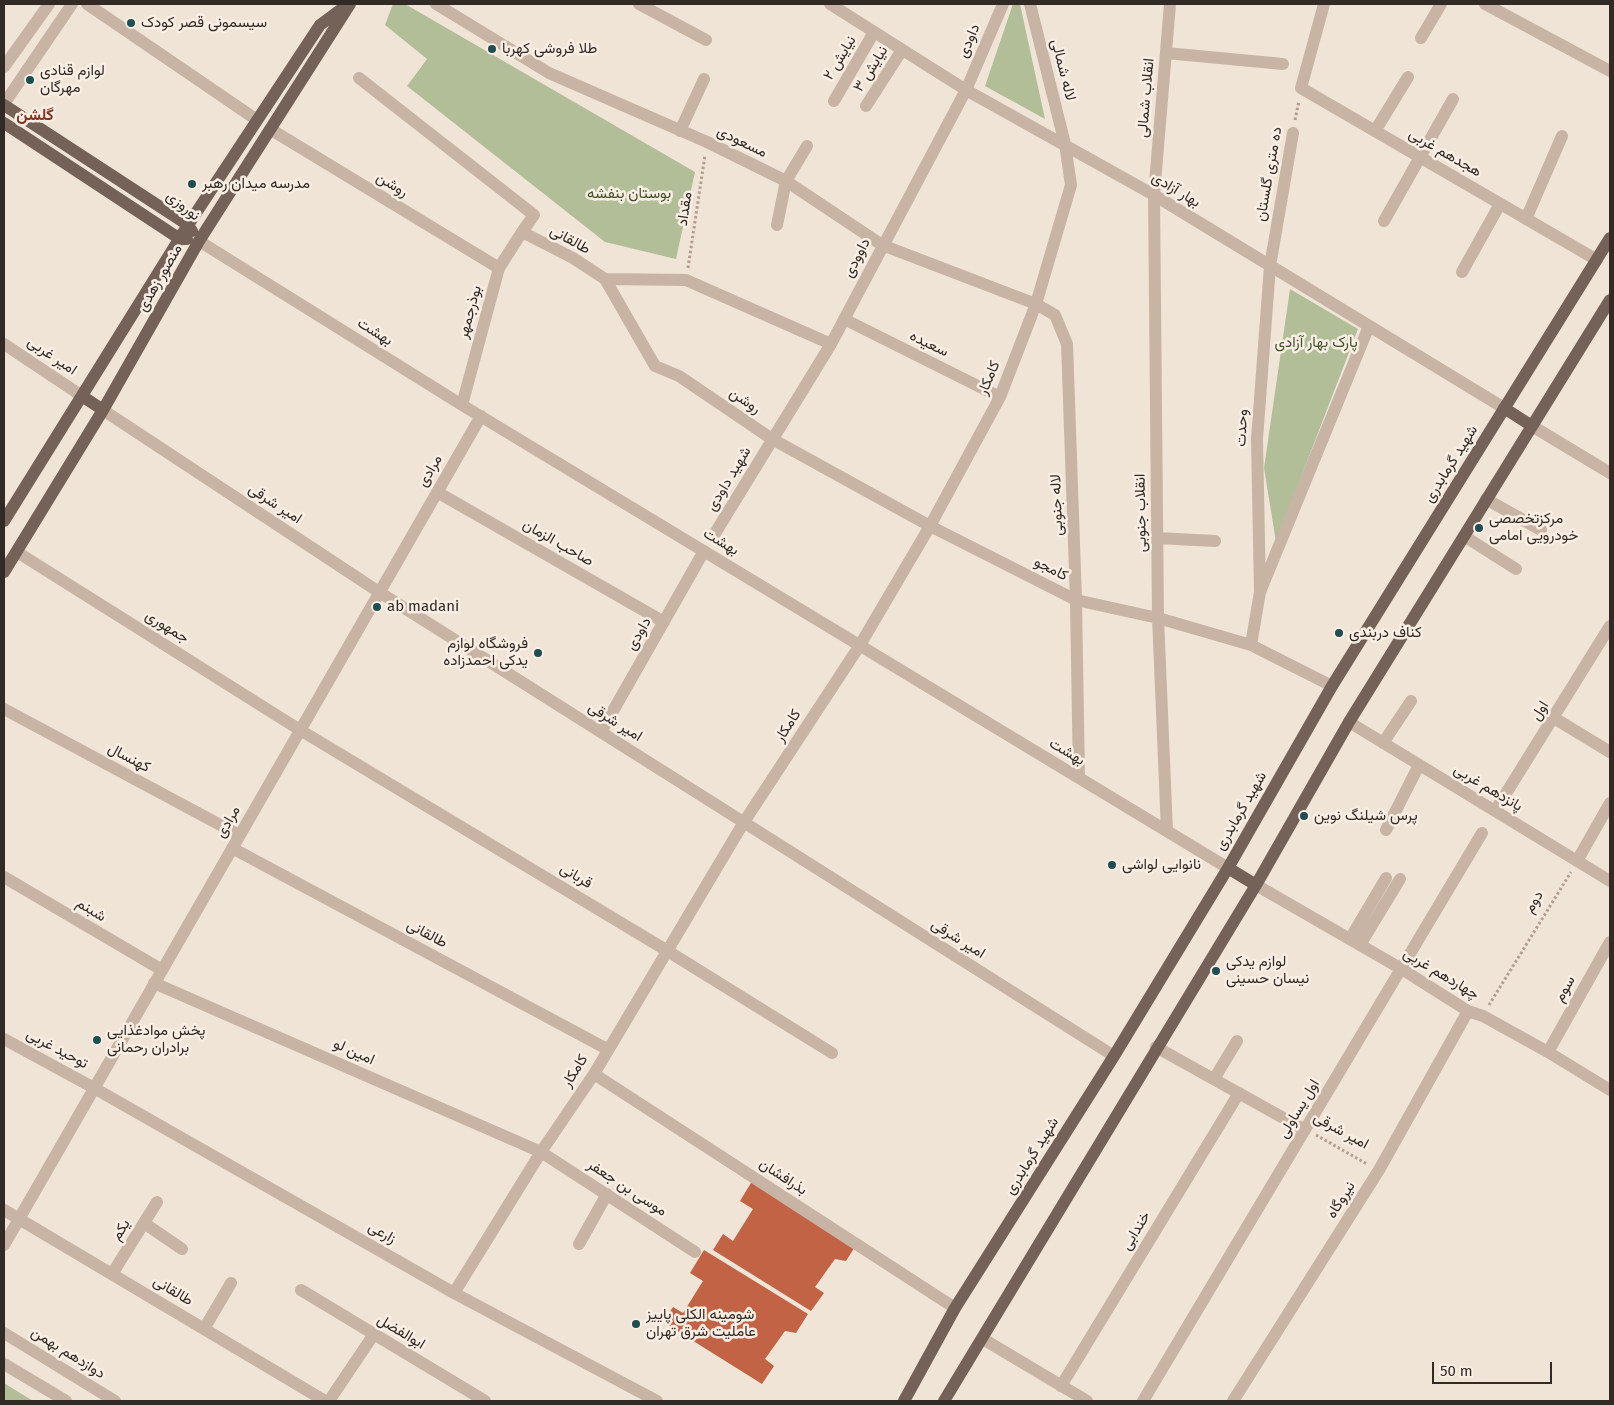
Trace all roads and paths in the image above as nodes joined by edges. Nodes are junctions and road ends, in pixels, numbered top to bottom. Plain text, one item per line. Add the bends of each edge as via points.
1 (49, 4) edge
2 (72, 4) edge
3 (87, 4) edge
4 (350, 4) edge
5 (436, 4) edge
6 (640, 4) edge
7 (830, 4) edge
8 (1003, 4) edge
9 (1030, 4) edge
10 (1170, 4) edge
11 (1324, 4) edge
12 (1441, 4) edge
13 (1488, 4) edge
14 (874, 32) junction
15 (1421, 38) dead end
16 (706, 40) dead end
17 (902, 50) junction
18 (1166, 54) junction
19 (1283, 64) dead end
20 (4, 66) edge
21 (1610, 71) edge
22 (1408, 77) dead end
23 (359, 78) dead end
24 (704, 79) dead end
25 (1301, 88) junction
26 (966, 90) junction
27 (1453, 99) dead end
28 (834, 101) dead end
29 (4, 104) edge
30 (866, 106) dead end
31 (256, 120) junction
32 (4, 123) edge
33 (270, 129) junction
34 (680, 131) junction
35 (1375, 131) junction
36 (1293, 134) joint
37 (1562, 136) dead end
38 (707, 142) junction
39 (1065, 144) junction
40 (806, 146) dead end
41 (1420, 158) junction
42 (786, 181) junction
43 (1154, 195) junction
44 (1500, 204) junction
45 (1526, 219) junction
46 (1384, 221) dead end
47 (777, 225) dead end
48 (188, 226) junction
49 (522, 232) junction
50 (1610, 238) edge
51 (180, 239) junction
52 (199, 241) junction
53 (882, 245) junction
54 (1597, 260) junction
55 (1270, 266) junction
56 (499, 268) junction
57 (1462, 272) dead end
58 (605, 279) junction
59 (686, 280) junction
60 (1610, 300) edge
61 (1036, 304) junction
62 (844, 320) junction
63 (1369, 326) junction
64 (4, 344) edge
65 (831, 344) junction
66 (82, 396) junction
67 (1000, 397) junction
68 (462, 405) junction
69 (1504, 408) junction
70 (103, 410) junction
71 (480, 416) junction
72 (1532, 426) junction
73 (772, 439) junction
74 (1610, 473) edge
75 (437, 492) junction
76 (1486, 499) junction
77 (4, 521) edge
78 (930, 526) junction
79 (1541, 530) dead end
80 (714, 535) dead end
81 (1464, 536) junction
82 (1157, 538) junction
83 (1215, 541) dead end
84 (704, 551) junction
85 (16, 552) junction
86 (1516, 568) dead end
87 (4, 572) edge
88 (380, 592) junction
89 (1260, 592) junction
90 (1076, 600) junction
91 (1158, 618) junction
92 (664, 622) junction
93 (1610, 626) edge
94 (860, 645) junction
95 (1251, 645) junction
96 (1332, 686) junction
97 (1411, 701) dead end
98 (4, 709) edge
99 (1554, 718) junction
100 (1349, 722) junction
101 (300, 730) junction
102 (600, 732) junction
103 (1383, 743) junction
104 (1610, 752) edge
105 (1419, 765) junction
106 (1079, 778) junction
107 (1610, 803) edge
108 (1495, 811) junction
109 (744, 822) junction
110 (1386, 830) dead end
111 (1167, 831) junction
112 (1482, 833) dead end
113 (239, 835) junction
114 (232, 848) junction
115 (1577, 861) junction
116 (1228, 868) junction
117 (4, 877) edge
118 (1386, 878) dead end
119 (1400, 879) dead end
120 (1610, 881) edge
121 (1256, 885) junction
122 (1355, 942) junction
123 (1610, 942) edge
124 (666, 950) junction
125 (1400, 968) junction
126 (162, 970) junction
127 (154, 983) junction
128 (1468, 1012) junction
129 (1483, 1016) junction
130 (4, 1039) edge
131 (1237, 1041) dead end
132 (1156, 1047) junction
133 (607, 1050) junction
134 (1548, 1052) junction
135 (832, 1054) dead end
136 (1114, 1056) junction
137 (594, 1074) junction
138 (1214, 1079) junction
139 (94, 1088) junction
140 (1610, 1090) edge
141 (1239, 1093) junction
142 (1305, 1130) junction
143 (541, 1152) junction
144 (1379, 1170) junction
145 (607, 1194) junction
146 (157, 1202) dead end
147 (4, 1210) edge
148 (19, 1218) junction
149 (144, 1223) junction
150 (579, 1244) dead end
151 (4, 1245) edge
152 (182, 1249) dead end
153 (695, 1252) dead end
154 (112, 1274) junction
155 (231, 1283) dead end
156 (300, 1290) dead end
157 (454, 1293) junction
158 (955, 1308) junction
159 (204, 1329) junction
160 (4, 1333) edge
161 (374, 1334) junction
162 (983, 1339) junction
163 (4, 1364) edge
164 (1062, 1386) junction
165 (66, 1401) edge
166 (115, 1401) edge
167 (327, 1401) edge
168 (485, 1401) edge
169 (657, 1401) edge
170 (904, 1401) edge
171 (944, 1401) edge
172 (1086, 1401) edge
173 (1143, 1401) edge
174 (1233, 1401) edge

1 - 20 street
2 - 29 street
3 - 31 street
4 - 31 main road, منصور زهدی via 320,25
4 - 33 main road, منصور زهدی
5 - 34 street, مسعودی via 549,73
6 - 16 street
7 - 14 street, بهار آزادی
8 - 26 street, داودی
9 - 39 street, لاله شمالی
10 - 18 street, انقلاب شمالی
11 - 25 street
12 - 15 street
13 - 21 street
14 - 17 street, بهار آزادی
14 - 28 street, نیایش ۲
17 - 26 street, بهار آزادی
17 - 30 street, نیایش ۳
18 - 19 street
18 - 43 street, انقلاب شمالی
22 - 35 street
23 - 49 street, طالقانی via 534,215
24 - 34 street
25 - 35 street, هجدهم غربی
25 - 36 path, ده متری گلستان
26 - 39 street, بهار آزادی
26 - 53 street, داوودی
27 - 41 street
29 - 48 main road, نوروزی
31 - 48 main road, منصور زهدی
32 - 51 main road, نوروزی
33 - 52 main road, منصور زهدی
33 - 56 street, روشن
34 - 38 street, مسعودی
35 - 41 street, هجدهم غربی
36 - 55 street, ده متری گلستان
37 - 45 street
38 - 42 street, مسعودی
38 - 59 path, مقداد
39 - 43 street, بهار آزادی
39 - 61 street, کامکار via 1071,185
40 - 42 street
41 - 44 street, هجدهم غربی
41 - 46 street
42 - 47 street
42 - 53 street, مسعودی
43 - 55 street, بهار آزادی
43 - 82 street, انقلاب جنوبی
44 - 45 street, هجدهم غربی
44 - 57 street
45 - 54 street, هجدهم غربی
48 - 51 main road, منصور زهدی
48 - 52 main road, نوروزی
49 - 56 street, بوذرجمهر
49 - 58 street, طالقانی via 574,258
50 - 54 main road, شهید گرمابدری
51 - 52 main road, نوروزی
51 - 66 main road, منصور زهدی
52 - 68 street, بهشت
52 - 70 main road, منصور زهدی
53 - 61 street, مسعودی
53 - 62 street, داوودی
54 - 69 main road, شهید گرمابدری
55 - 63 street, بهار آزادی
55 - 89 street, وحدت via 1257,439
56 - 68 street, بوذرجمهر
58 - 59 street
58 - 73 street, روشن via 655,366 679,376
59 - 65 street
60 - 72 main road
61 - 67 street, کامکار
61 - 90 street, لاله جنوبی via 1055,315 1067,344
62 - 65 street, داوودی
62 - 67 street, سعیده
63 - 69 street, بهار آزادی
63 - 89 street, وحدت
64 - 66 street, امیر غربی
65 - 73 street, داوودی
66 - 70 main road
66 - 77 main road, منصور زهدی
67 - 78 street, کامکار
68 - 71 street, بهشت
69 - 72 main road
69 - 96 main road, شهید گرمابدری
70 - 85 main road, منصور زهدی
70 - 88 street, امیر شرقی
71 - 75 street, مرادی
71 - 84 street, بهشت
72 - 74 street
72 - 76 main road
73 - 78 street, کامجو
73 - 80 street, شهید داودی
75 - 88 street, مرادی
75 - 92 street, صاحب الزمان
76 - 79 street
76 - 81 main road
78 - 90 street, کامجو
78 - 94 street, کامکار
81 - 86 street
81 - 100 main road
82 - 83 street
82 - 91 street, انقلاب جنوبی
84 - 92 street, داودی
84 - 94 street, بهشت
85 - 87 main road, منصور زهدی
85 - 101 street, جمهوری
88 - 101 street, مرادی
88 - 102 street, امیر شرقی
89 - 95 street, وحدت
90 - 91 street, کامجو
90 - 106 street, لاله جنوبی
91 - 95 street, کامجو
91 - 111 street, انقلاب جنوبی
92 - 102 street, داودی
93 - 99 street, اول
94 - 106 street, بهشت
94 - 109 street, کامکار
95 - 96 street, کامجو
96 - 116 main road, شهید گرمابدری
97 - 103 street
98 - 113 street, کهنسال
99 - 104 street
99 - 108 street, اول
100 - 103 street, پانزدهم غربی
100 - 121 main road
101 - 113 street, مرادی
101 - 124 street, قربانی
102 - 109 street, امیر شرقی
103 - 105 street, پانزدهم غربی
105 - 108 street, پانزدهم غربی
105 - 110 street
106 - 111 street, بهشت
107 - 115 street
108 - 115 street, پانزدهم غربی
109 - 124 street, کامکار
109 - 136 street, امیر شرقی
111 - 116 street, بهشت
112 - 125 street, اول یساولی
113 - 114 street, مرادی
114 - 126 street, مرادی
114 - 133 street, طالقانی
115 - 120 street, پانزدهم غربی
115 - 129 path, دوم
116 - 121 main road
116 - 136 main road, شهید گرمابدری
117 - 126 street, شبنم
118 - 122 street
119 - 122 street
121 - 122 street, چهاردهم غربی
121 - 132 main road
122 - 125 street, چهاردهم غربی
123 - 134 street, سوم
124 - 133 street, کامکار
124 - 135 street, قربانی
125 - 128 street, چهاردهم غربی
125 - 142 street, اول یساولی
126 - 127 street, مرادی
127 - 139 street, مرادی
127 - 143 street, امین لو
128 - 129 street, چهاردهم غربی
128 - 144 street, نیروگاه
129 - 134 street, چهاردهم غربی
130 - 139 street, توحید غربی
131 - 138 street
132 - 138 street, امیر شرقی
132 - 162 main road
133 - 137 street, کامکار
134 - 140 street, چهاردهم غربی
136 - 158 main road, شهید گرمابدری
137 - 143 street, کامکار
137 - 158 street, بذرافشان
138 - 141 street, امیر شرقی
139 - 148 street, مرادی
139 - 157 street, زارعی
141 - 142 street, امیر شرقی
141 - 164 street, خندابی
142 - 144 path, امیر شرقی
142 - 173 street, اول یساولی
143 - 145 street, موسی بن جعفر
143 - 157 street, کامکار
144 - 174 street, نیروگاه
145 - 150 street
145 - 153 street, موسی بن جعفر
146 - 149 street, یکم
147 - 148 street, طالقانی
148 - 151 street, مرادی
148 - 154 street, طالقانی
149 - 152 street
149 - 154 street, یکم
154 - 159 street, طالقانی
155 - 159 street
156 - 161 street, ابوالفضل
157 - 169 street, زارعی
158 - 170 main road, شهید گرمابدری
159 - 167 street, طالقانی
160 - 166 street, دوازدهم بهمن
161 - 167 street
161 - 168 street, ابوالفضل
162 - 164 street
162 - 171 main road
163 - 165 street
164 - 172 street

